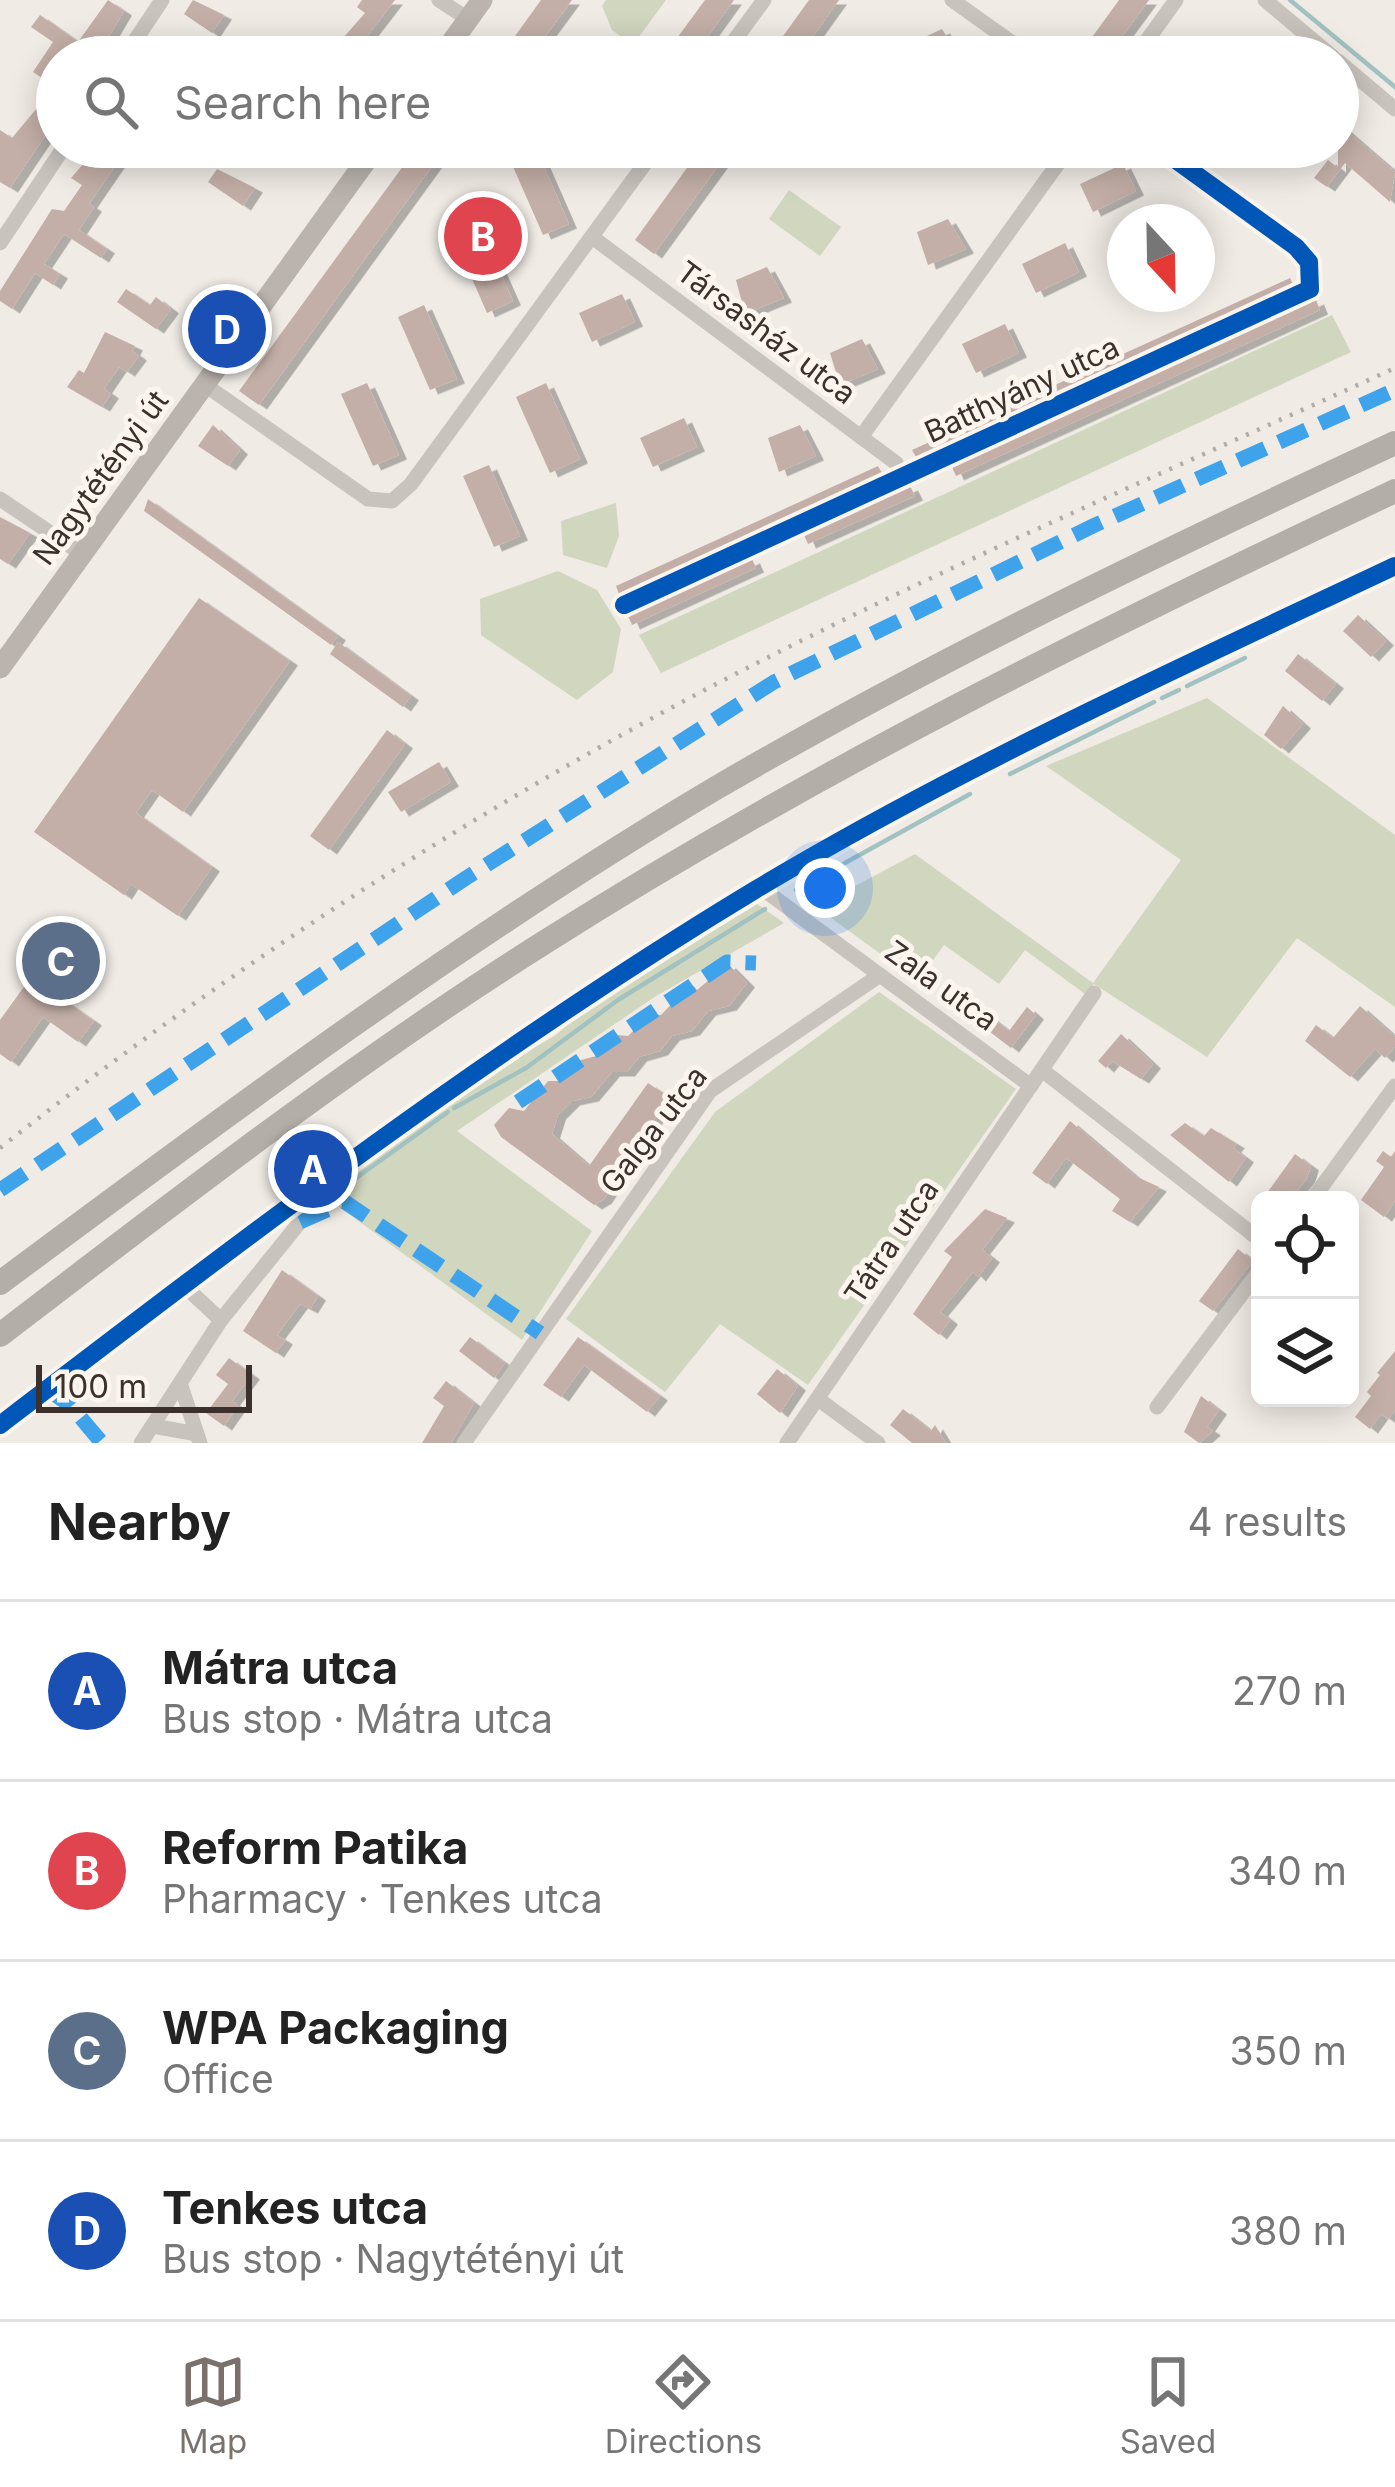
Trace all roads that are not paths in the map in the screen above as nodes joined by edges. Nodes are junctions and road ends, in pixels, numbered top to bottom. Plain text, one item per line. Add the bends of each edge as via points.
1 (162, 0) edge
2 (439, 0) edge
3 (482, 0) edge
4 (764, 0) edge
5 (952, 0) edge
6 (1176, 0) edge
7 (1265, 0) edge
8 (468, 19) junction
9 (138, 36) edge
10 (456, 36) edge
11 (737, 36) edge
12 (1003, 36) edge
13 (1150, 36) edge
14 (1308, 36) edge
15 (1359, 79) edge
16 (1395, 110) edge
17 (50, 168) edge
18 (361, 168) edge
19 (642, 168) edge
20 (1055, 168) edge
21 (1187, 168) edge
22 (592, 237) junction
23 (0, 243) edge
24 (205, 385) junction
25 (861, 437) junction
26 (1395, 443) edge
27 (903, 476) junction
28 (1395, 491) edge
29 (0, 500) edge
30 (82, 554) junction
31 (1395, 566) edge
32 (625, 605) dead end
33 (0, 668) edge
34 (760, 887) junction
35 (880, 975) junction
36 (1094, 993) dead end
37 (1042, 1070) junction
38 (1031, 1086) junction
39 (1395, 1086) edge
40 (1319, 1191) edge
41 (300, 1222) dead end
42 (1251, 1233) edge
43 (1251, 1282) edge
44 (0, 1283) edge
45 (183, 1285) junction
46 (220, 1320) junction
47 (0, 1335) edge
48 (181, 1386) junction
49 (818, 1399) junction
50 (1157, 1407) dead end
51 (0, 1425) edge
52 (153, 1426) junction
53 (199, 1438) edge
54 (141, 1443) edge
55 (464, 1443) edge
56 (787, 1443) edge
57 (878, 1443) edge

1 - 9 street
2 - 8 street
3 - 8 main road
4 - 11 street
5 - 12 street
6 - 13 street
7 - 14 street
8 - 10 main road
15 - 16 street
17 - 23 street
18 - 24 main road, Nagytétényi út
19 - 22 street
20 - 25 street, Batthyány utca
21 - 27 street, Batthyány utca via 1296,247 1309,262 1310,289
22 - 24 street via 392,500 368,499
22 - 25 street, Társasház utca
24 - 30 main road, Nagytétényi út
25 - 27 street, Társasház utca
26 - 44 highway via 1027,620 713,790 428,973
27 - 32 street, Batthyány utca
28 - 47 highway via 985,690 631,889 379,1054
29 - 30 street
30 - 33 main road, Nagytétényi út
31 - 34 street via 978,767
34 - 35 street, Zala utca
34 - 45 street via 439,1094
35 - 38 street, Zala utca
35 - 55 street, Galga utca via 710,1090
36 - 37 street
37 - 38 street, Tátra utca
37 - 42 street
38 - 49 street, Tátra utca
39 - 40 street
41 - 46 street
43 - 50 street
45 - 46 street
45 - 51 street
46 - 48 street
48 - 52 street
48 - 53 street
49 - 56 street, Tátra utca
49 - 57 street
52 - 53 street
52 - 54 street

